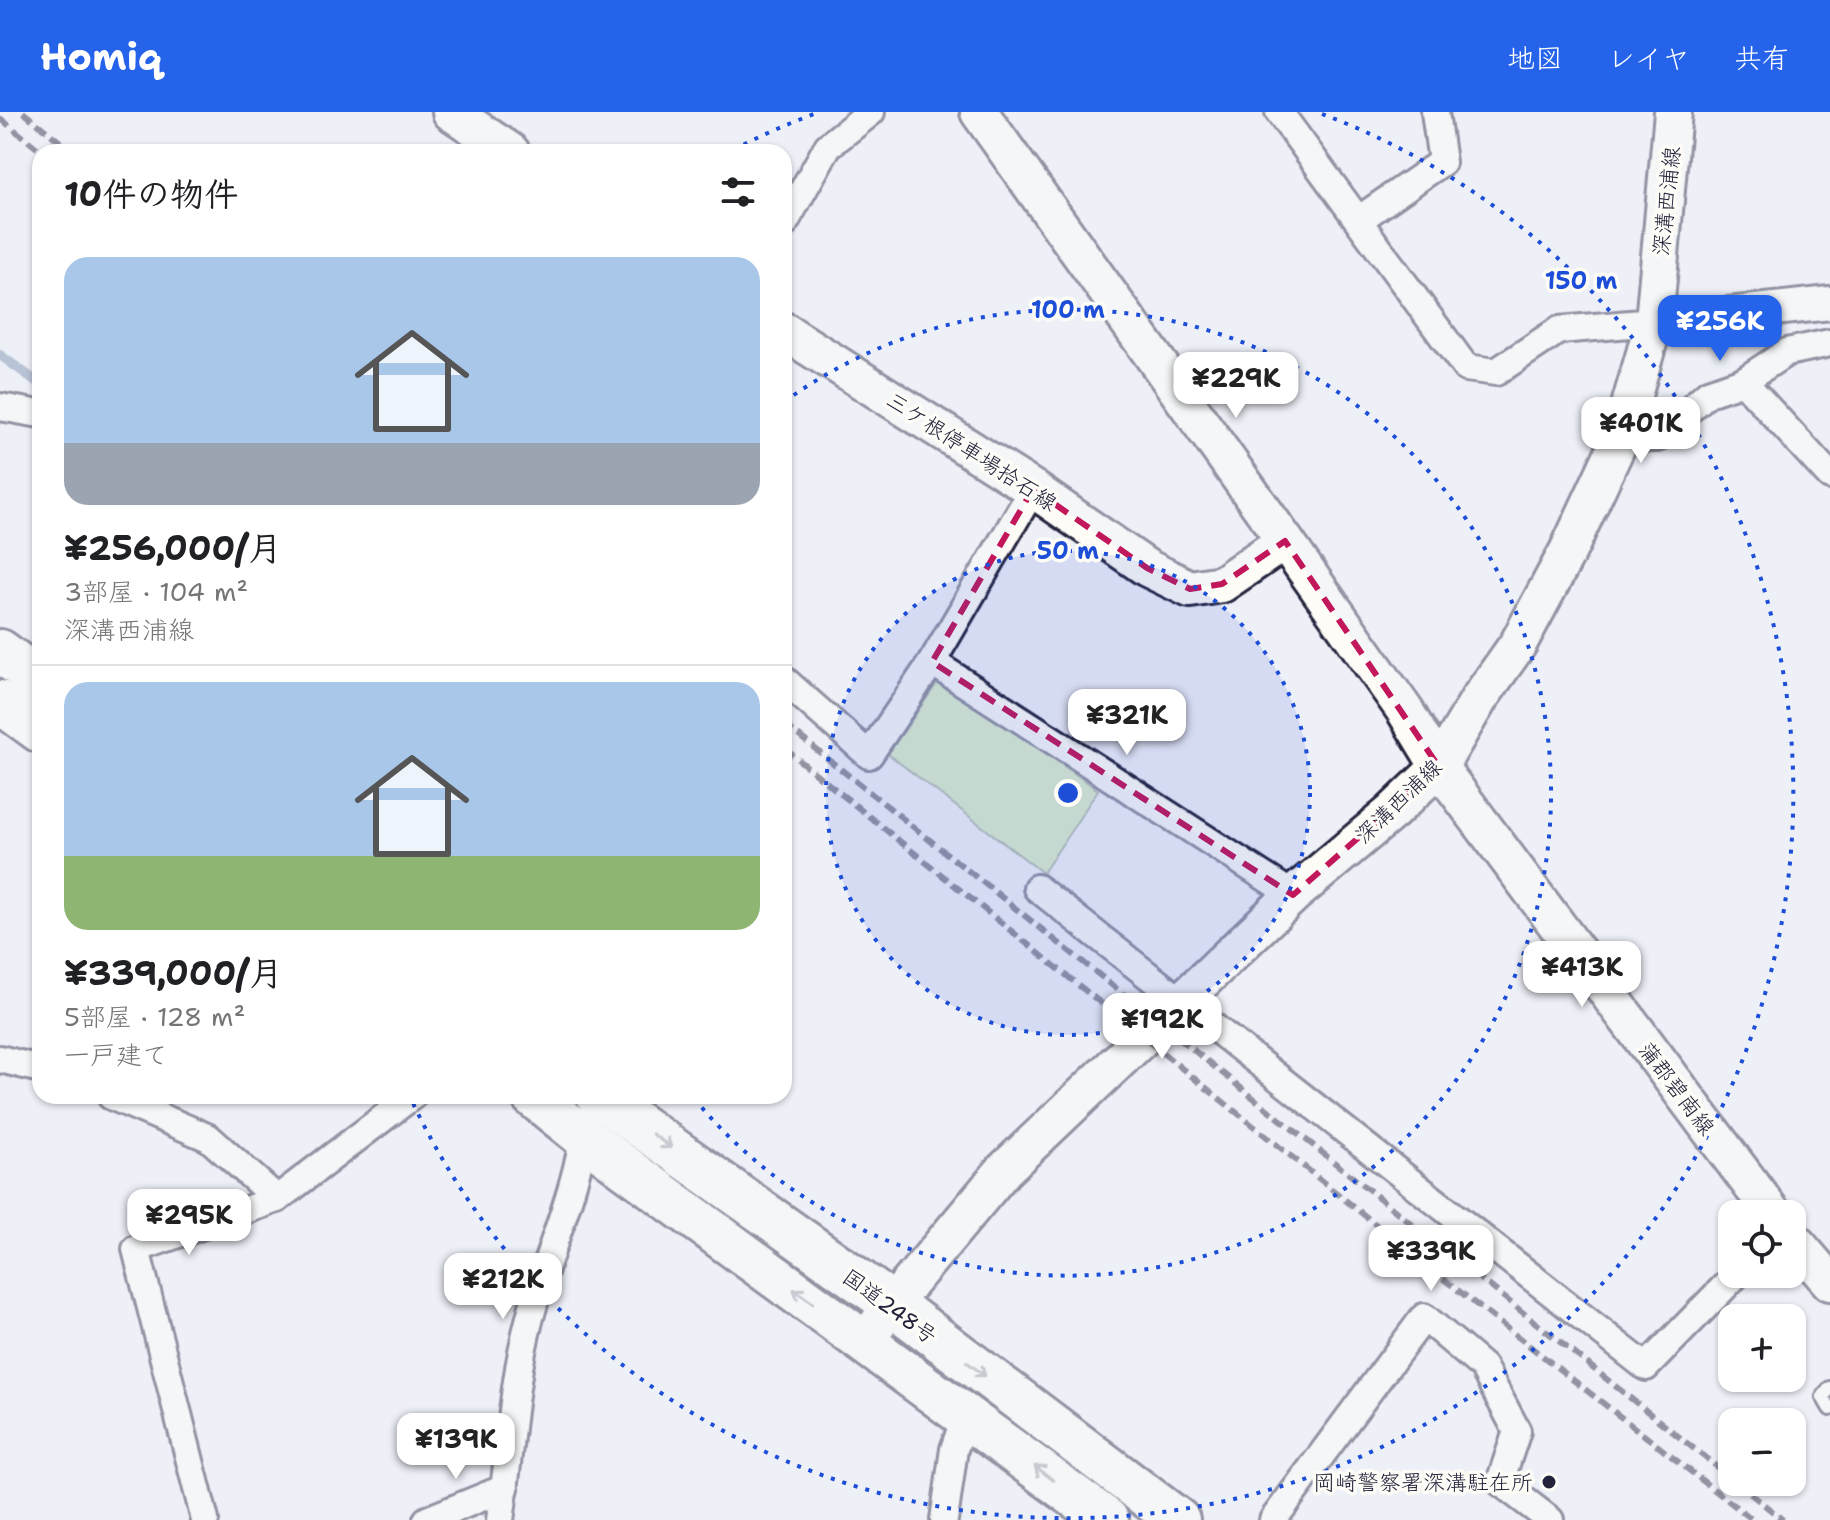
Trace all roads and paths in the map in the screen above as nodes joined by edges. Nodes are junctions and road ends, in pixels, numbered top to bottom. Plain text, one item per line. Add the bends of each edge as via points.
1 (451, 112) edge
2 (871, 112) edge
3 (979, 112) edge
4 (1279, 112) edge
5 (1435, 112) edge
6 (1673, 112) edge
7 (499, 144) edge
8 (792, 210) edge
9 (1360, 219) junction
10 (1830, 303) edge
11 (1654, 322) junction
12 (792, 336) edge
13 (1830, 343) edge
14 (1743, 381) junction
15 (0, 407) edge
16 (32, 413) edge
17 (1621, 437) junction
18 (1830, 476) edge
19 (1033, 489) junction
20 (1285, 541) junction
21 (0, 651) edge
22 (932, 662) junction
23 (32, 674) edge
24 (792, 687) edge
25 (0, 702) edge
26 (32, 725) edge
27 (1439, 767) junction
28 (1037, 888) dead end
29 (1293, 895) junction
30 (1181, 1001) junction
31 (0, 1059) edge
32 (32, 1067) edge
33 (130, 1104) edge
34 (402, 1104) edge
35 (543, 1104) edge
36 (588, 1104) edge
37 (609, 1104) edge
38 (584, 1137) junction
39 (277, 1199) junction
40 (1763, 1200) edge
41 (1806, 1254) edge
42 (1830, 1282) edge
43 (1723, 1288) edge
44 (892, 1304) junction
45 (865, 1342) junction
46 (1830, 1388) edge
47 (1830, 1409) edge
48 (966, 1415) junction
49 (505, 1488) junction
50 (205, 1520) edge
51 (427, 1520) edge
52 (500, 1520) edge
53 (944, 1520) edge
54 (1107, 1520) edge
55 (1178, 1520) edge
56 (1273, 1520) edge
57 (1550, 1520) edge

1 - 7 main road
2 - 8 street via 828,146
3 - 20 main road
4 - 9 street
5 - 9 street via 1442,162
6 - 11 main road, 深溝西浦線
9 - 11 street via 1466,368 1496,372 1559,330
10 - 11 street
11 - 17 main road, 深溝西浦線
12 - 19 main road, 三ケ根停車場拾石線
13 - 14 street via 1787,352
14 - 17 street via 1708,393 1657,438
14 - 18 street
15 - 16 street
17 - 27 main road, 深溝西浦線 via 1518,644
19 - 20 main road, 三ケ根停車場拾石線 via 1147,568 1190,589 1222,584
19 - 22 street
20 - 27 main road
21 - 23 highway
22 - 24 street via 869,755
22 - 29 street
25 - 26 highway
27 - 29 main road, 深溝西浦線
27 - 40 main road, 蒲郡碧南線
28 - 30 street
29 - 30 main road, 深溝西浦線
30 - 43 street via 1646,1367
30 - 44 main road, 深溝西浦線 via 1004,1170
31 - 32 street
33 - 39 street via 209,1138
34 - 39 street
35 - 38 highway, 国道248号
36 - 38 street
37 -> 44 highway, 国道248号
45 -> 38 highway, 国道248号
38 - 49 street via 529,1322
39 - 50 street via 136,1249
41 - 42 main road
44 - 45 main road, 深溝西浦線
44 -> 55 highway, 国道248号
45 - 48 highway, 国道248号
46 - 47 lane via 1823,1397
48 - 53 street via 954,1449
54 -> 48 highway, 国道248号
49 - 51 street
49 - 52 street
56 - 57 street via 1424,1317 1483,1367 1517,1431 1500,1482

